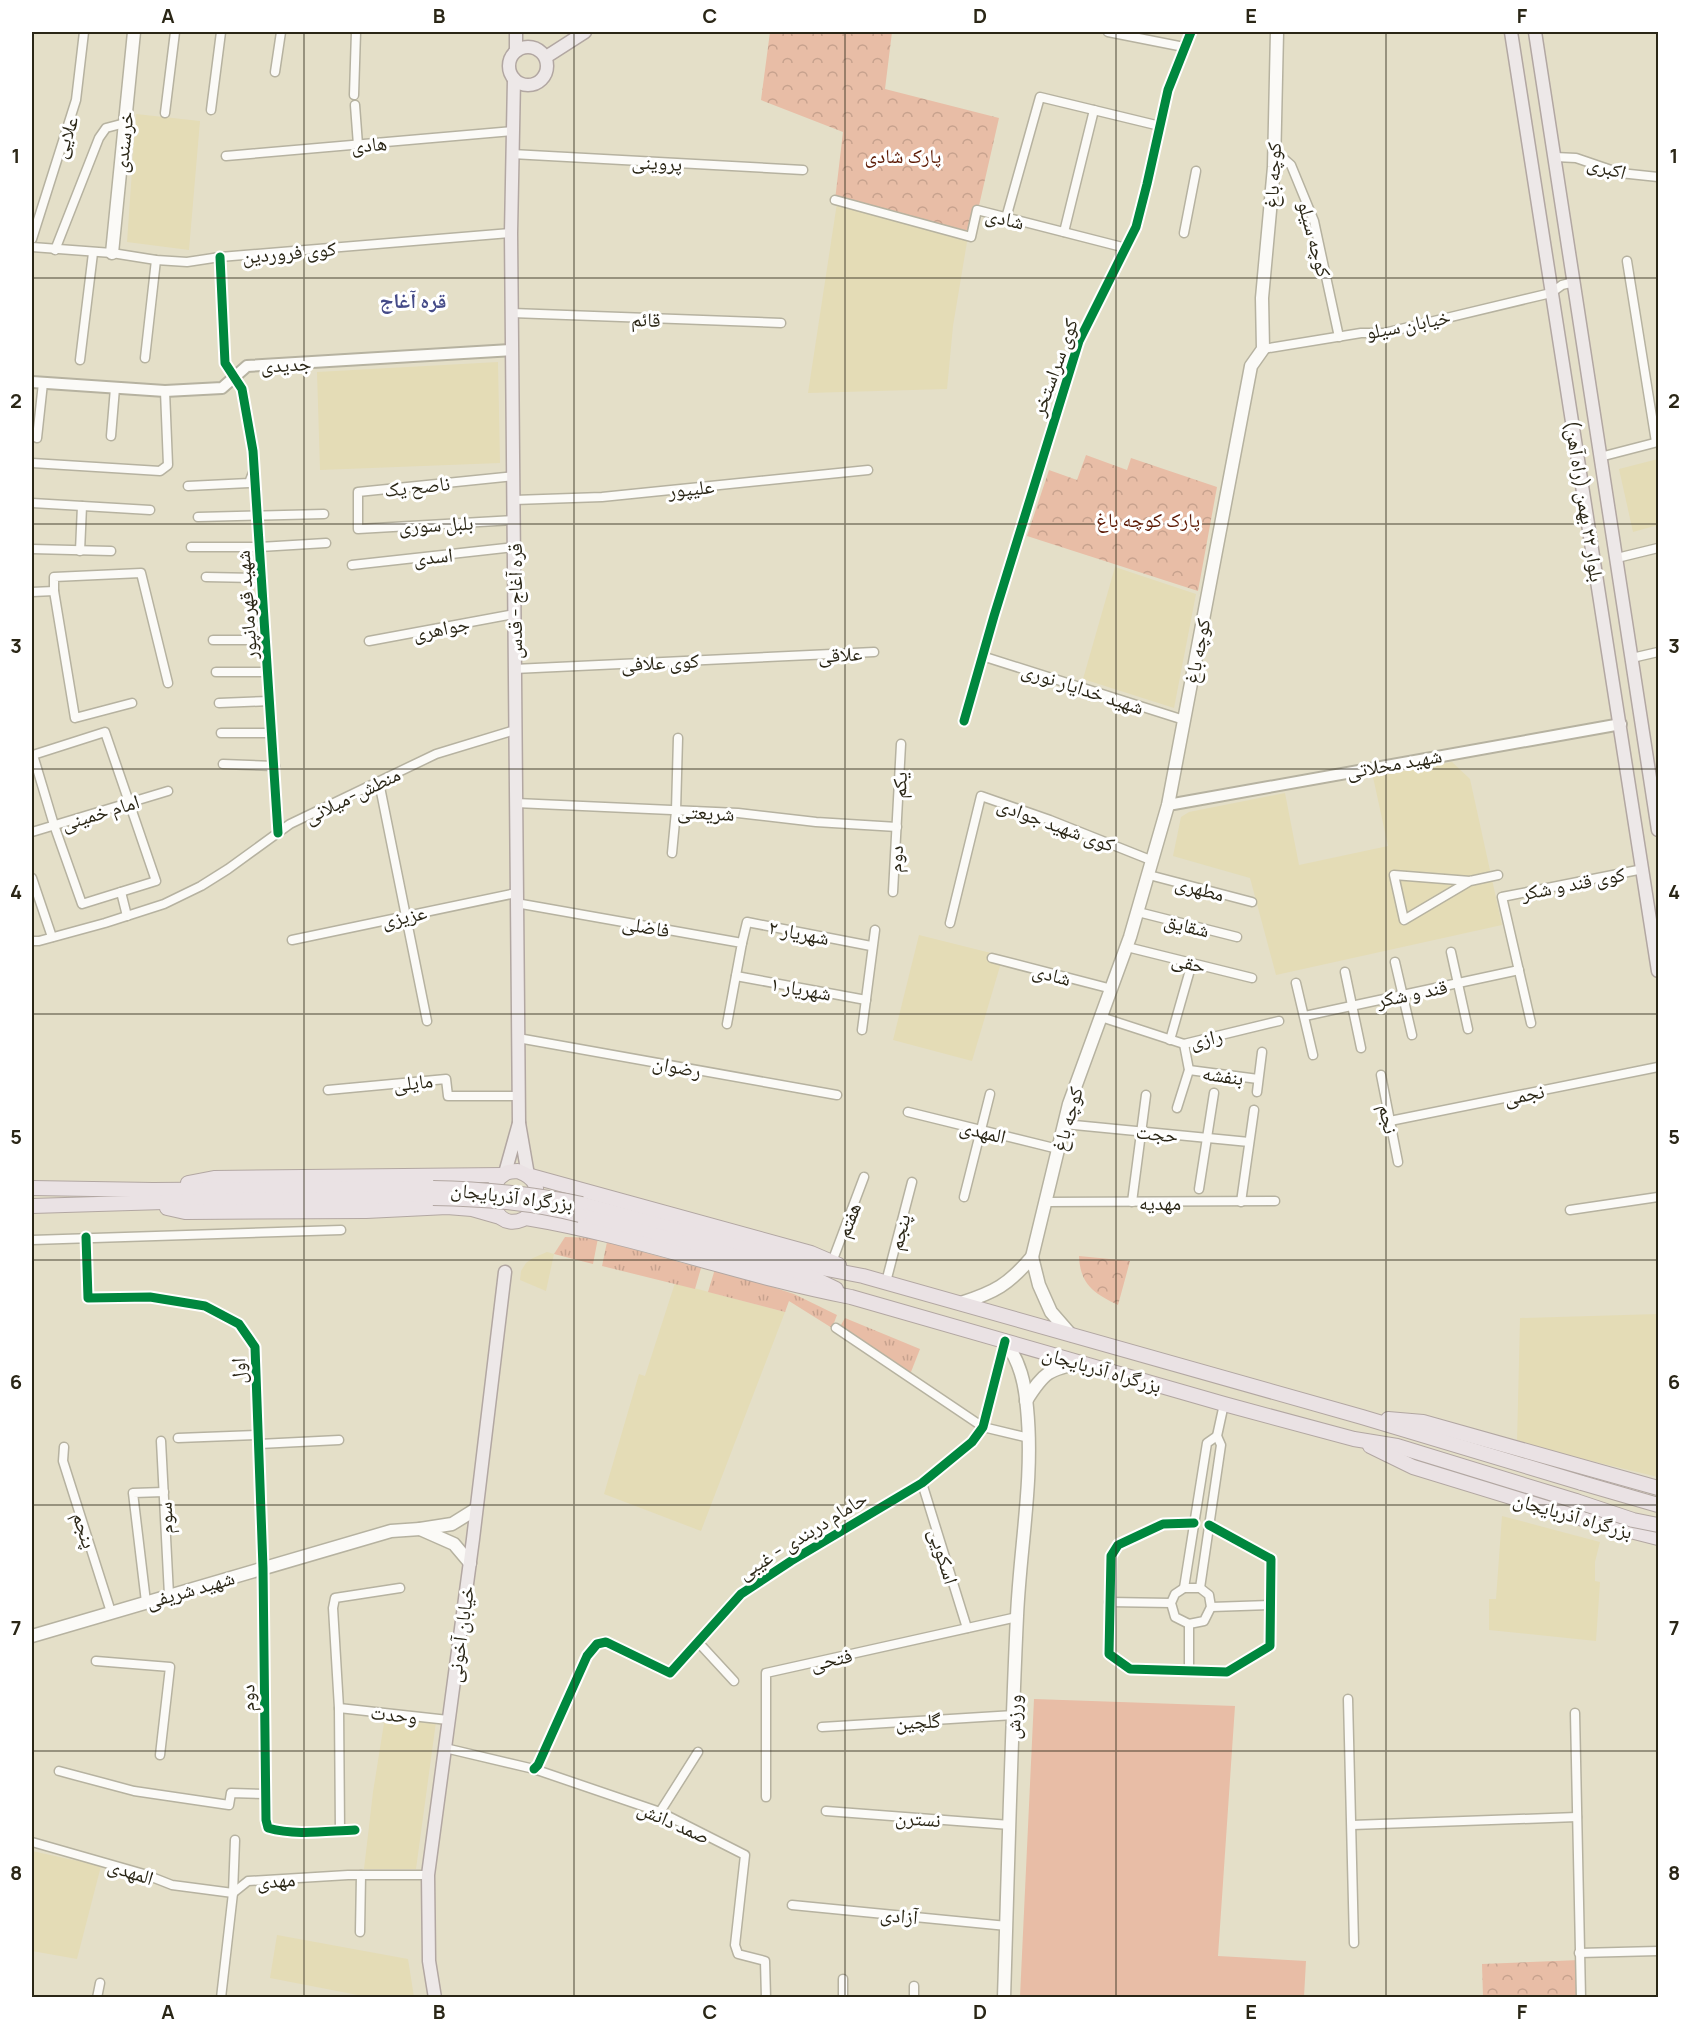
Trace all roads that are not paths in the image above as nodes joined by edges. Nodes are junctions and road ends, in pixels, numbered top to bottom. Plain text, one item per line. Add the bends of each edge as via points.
1 (84, 32) edge
2 (134, 32) edge
3 (175, 32) edge
4 (220, 32) edge
5 (281, 32) edge
6 (356, 32) edge
7 (516, 32) edge
8 (585, 32) edge
9 (1108, 32) edge
10 (1191, 32) edge
11 (1276, 32) edge
12 (1511, 32) edge
13 (1536, 32) edge
14 (1184, 47) junction
15 (516, 51) junction
16 (546, 57) junction
17 (275, 72) dead end
18 (514, 79) junction
19 (354, 95) dead end
20 (355, 105) dead end
21 (211, 110) dead end
22 (1094, 110) junction
23 (165, 113) dead end
24 (125, 123) junction
25 (1161, 126) junction
26 (512, 131) junction
27 (358, 145) junction
28 (1274, 150) junction
29 (512, 154) junction
30 (226, 156) dead end
31 (1555, 157) junction
32 (803, 170) dead end
33 (1196, 171) dead end
34 (1659, 177) edge
35 (835, 200) dead end
36 (1006, 218) junction
37 (1064, 232) junction
38 (511, 233) junction
39 (1184, 234) dead end
40 (32, 239) edge
41 (32, 248) edge
42 (1126, 248) junction
43 (55, 250) junction
44 (93, 253) junction
45 (112, 253) junction
46 (220, 257) junction
47 (156, 260) junction
48 (1627, 261) dead end
49 (1574, 282) junction
50 (1551, 292) junction
51 (512, 313) junction
52 (781, 323) dead end
53 (1339, 337) junction
54 (1263, 349) junction
55 (512, 350) junction
56 (145, 357) dead end
57 (80, 360) dead end
58 (234, 377) junction
59 (37, 383) edge
60 (115, 388) junction
61 (165, 391) junction
62 (111, 436) dead end
63 (37, 438) dead end
64 (1657, 442) edge
65 (1600, 457) junction
66 (32, 463) edge
67 (255, 468) junction
68 (868, 470) dead end
69 (514, 476) junction
70 (189, 486) dead end
71 (514, 500) junction
72 (32, 503) edge
73 (82, 506) junction
74 (150, 510) dead end
75 (324, 514) dead end
76 (258, 515) junction
77 (198, 517) dead end
78 (514, 520) junction
79 (358, 529) joint
80 (326, 543) dead end
81 (191, 547) dead end
82 (260, 547) junction
83 (514, 547) junction
84 (1659, 548) edge
85 (32, 549) edge
86 (80, 551) junction
87 (111, 551) dead end
88 (1617, 558) junction
89 (352, 565) dead end
90 (206, 577) dead end
91 (262, 578) junction
92 (54, 591) junction
93 (32, 592) edge
94 (514, 614) junction
95 (213, 640) dead end
96 (266, 640) junction
97 (369, 641) dead end
98 (874, 652) dead end
99 (1659, 652) edge
100 (806, 656) joint
101 (982, 656) junction
102 (1632, 658) junction
103 (514, 669) junction
104 (216, 672) dead end
105 (268, 672) junction
106 (168, 683) dead end
107 (270, 701) junction
108 (132, 703) dead end
109 (219, 703) dead end
110 (1184, 720) junction
111 (964, 721) dead end
112 (1621, 724) junction
113 (515, 730) junction
114 (221, 733) dead end
115 (272, 733) junction
116 (678, 738) dead end
117 (902, 744) dead end
118 (223, 764) dead end
119 (274, 766) junction
120 (379, 782) junction
121 (168, 791) dead end
122 (1656, 797) edge
123 (516, 803) junction
124 (129, 804) junction
125 (1168, 805) junction
126 (676, 810) junction
127 (54, 825) junction
128 (897, 827) junction
129 (1659, 830) edge
130 (32, 832) edge
131 (278, 833) junction
132 (672, 853) dead end
133 (1153, 861) junction
134 (1643, 869) junction
135 (1149, 875) junction
136 (1498, 875) dead end
137 (32, 878) edge
138 (1470, 881) junction
139 (121, 892) junction
140 (893, 892) dead end
141 (516, 898) junction
142 (1252, 902) dead end
143 (1138, 912) junction
144 (127, 916) junction
145 (406, 916) junction
146 (950, 923) dead end
147 (875, 930) dead end
148 (52, 937) junction
149 (1237, 937) dead end
150 (292, 940) dead end
151 (32, 941) edge
152 (742, 943) junction
153 (872, 946) junction
154 (1127, 947) junction
155 (1451, 952) dead end
156 (992, 958) dead end
157 (1395, 962) dead end
158 (1192, 963) junction
159 (1519, 970) junction
160 (1659, 971) edge
161 (1345, 972) dead end
162 (736, 976) junction
163 (1251, 978) dead end
164 (1296, 983) dead end
165 (1458, 983) junction
166 (1112, 989) junction
167 (1403, 995) junction
168 (866, 1000) junction
169 (1353, 1005) junction
170 (1305, 1016) junction
171 (1101, 1017) junction
172 (427, 1021) dead end
173 (1279, 1021) dead end
174 (1531, 1023) dead end
175 (727, 1024) dead end
176 (1468, 1029) dead end
177 (862, 1030) dead end
178 (1412, 1035) dead end
179 (518, 1038) junction
180 (1170, 1040) junction
181 (1184, 1044) junction
182 (1361, 1048) dead end
183 (1262, 1052) dead end
184 (1313, 1055) dead end
185 (1659, 1067) edge
186 (1189, 1070) junction
187 (1381, 1075) dead end
188 (1258, 1079) junction
189 (328, 1090) dead end
190 (1257, 1092) dead end
191 (1214, 1093) dead end
192 (990, 1094) dead end
193 (837, 1095) dead end
194 (1146, 1095) dead end
195 (518, 1096) junction
196 (1177, 1108) dead end
197 (1254, 1110) dead end
198 (908, 1112) dead end
199 (1390, 1121) junction
200 (519, 1123) junction
201 (1064, 1124) junction
202 (981, 1130) junction
203 (1141, 1132) junction
204 (1207, 1138) junction
205 (1249, 1142) junction
206 (1058, 1149) junction
207 (1398, 1162) dead end
208 (448, 1174) junction
209 (504, 1174) junction
210 (529, 1175) junction
211 (864, 1177) dead end
212 (912, 1182) dead end
213 (32, 1188) edge
214 (1199, 1189) dead end
215 (153, 1190) junction
216 (433, 1193) junction
217 (964, 1197) dead end
218 (1659, 1197) edge
219 (1275, 1201) dead end
220 (1045, 1202) junction
221 (1132, 1202) junction
222 (1241, 1202) junction
223 (147, 1204) junction
224 (32, 1206) edge
225 (447, 1208) junction
226 (580, 1209) junction
227 (1570, 1210) dead end
228 (500, 1218) junction
229 (526, 1218) junction
230 (341, 1230) dead end
231 (86, 1237) junction
232 (32, 1240) edge
233 (1032, 1257) junction
234 (832, 1262) junction
235 (505, 1272) dead end
236 (863, 1276) junction
237 (886, 1282) junction
238 (961, 1303) junction
239 (836, 1328) dead end
240 (1071, 1335) junction
241 (1005, 1341) junction
242 (1083, 1363) junction
243 (1026, 1401) junction
244 (1224, 1404) junction
245 (1362, 1417) junction
246 (983, 1426) junction
247 (1217, 1436) junction
248 (178, 1438) dead end
249 (1029, 1438) junction
250 (259, 1439) junction
251 (1354, 1439) junction
252 (339, 1440) dead end
253 (161, 1441) dead end
254 (64, 1447) dead end
255 (1599, 1471) junction
256 (922, 1483) junction
257 (1659, 1488) edge
258 (164, 1491) junction
259 (1659, 1505) edge
260 (476, 1509) junction
261 (1583, 1519) junction
262 (1194, 1522) junction
263 (1209, 1524) junction
264 (1659, 1525) edge
265 (420, 1529) junction
266 (1659, 1538) edge
267 (470, 1563) junction
268 (263, 1568) junction
269 (400, 1588) dead end
270 (1184, 1588) junction
271 (1200, 1588) junction
272 (169, 1595) junction
273 (146, 1602) junction
274 (1109, 1602) junction
275 (1171, 1604) junction
276 (1270, 1605) junction
277 (1211, 1607) junction
278 (111, 1612) junction
279 (1017, 1617) junction
280 (1189, 1624) junction
281 (967, 1628) junction
282 (32, 1636) edge
283 (698, 1642) junction
284 (96, 1661) dead end
285 (1189, 1671) junction
286 (734, 1681) dead end
287 (1348, 1699) dead end
288 (339, 1708) junction
289 (1575, 1713) dead end
290 (1014, 1715) junction
291 (448, 1720) junction
292 (822, 1727) dead end
293 (445, 1748) junction
294 (698, 1752) dead end
295 (160, 1755) dead end
296 (534, 1769) junction
297 (59, 1771) dead end
298 (266, 1794) junction
299 (766, 1797) dead end
300 (826, 1811) dead end
301 (660, 1812) junction
302 (1577, 1817) junction
303 (1010, 1825) junction
304 (1352, 1825) junction
305 (355, 1830) dead end
306 (340, 1831) junction
307 (235, 1840) dead end
308 (32, 1842) edge
309 (361, 1875) junction
310 (428, 1875) junction
311 (233, 1893) junction
312 (792, 1905) dead end
313 (1006, 1926) junction
314 (360, 1932) dead end
315 (1354, 1943) dead end
316 (1659, 1951) edge
317 (1580, 1953) junction
318 (843, 1978) dead end
319 (100, 1983) dead end
320 (914, 1986) dead end
321 (97, 1998) edge
322 (221, 1998) edge
323 (435, 1998) edge
324 (766, 1998) edge
325 (843, 1998) edge
326 (914, 1998) edge
327 (1004, 1998) edge
328 (1581, 1998) edge

1 - 40 street, علایی via 76,100
2 - 24 main road, خرسندی
3 - 23 street
4 - 21 street
5 - 17 street
6 - 19 street
7 - 15 main road
8 - 16 main road
9 - 14 street
10 - 14 street, کوی سراستخر
11 - 28 main road, کوچه باغ
12 - 50 main road, بلوار ۲۲ بهمن (راه آهن)
13 - 31 main road, بلوار ۲۲ بهمن (راه آهن)
14 - 25 street, کوی سراستخر via 1167,90
15 - 16 main road via 526,47 538,49
15 - 18 main road via 509,70
16 - 18 main road via 548,69 543,80 523,85
18 - 26 main road, قره آغاج - قدس
20 - 27 street
22 - 25 street
22 - 36 street via 1040,97
22 - 37 street
24 - 43 street via 106,128 99,138
24 - 45 main road, خرسندی
25 - 42 street, کوی سراستخر via 1136,227
26 - 27 street, هادی
26 - 29 main road, قره آغاج - قدس
27 - 30 street, هادی
28 - 53 street, کوچه سیلو via 1291,165 1314,221
28 - 54 main road, کوچه باغ via 1262,298
29 - 32 street, پروینی
29 - 38 main road, قره آغاج - قدس
31 - 34 street, اکبری via 1576,158 1620,173
31 - 49 main road, بلوار ۲۲ بهمن (راه آهن)
33 - 39 street
35 - 36 street, شادی via 971,237 977,210
36 - 37 street, شادی
37 - 42 street, شادی
38 - 46 street, کوی فروردین
38 - 51 main road, قره آغاج - قدس
41 - 43 street, کوی فروردین
42 - 101 street, کوی سراستخر via 1079,341
43 - 44 street, کوی فروردین
44 - 45 street, کوی فروردین
44 - 57 street
45 - 47 street, کوی فروردین
46 - 47 street, کوی فروردین via 187,262
46 - 58 street, شهید قهرمانپور via 225,363
47 - 56 street
48 - 64 street
49 - 50 street, خیابان سیلو
49 - 65 main road, بلوار ۲۲ بهمن (راه آهن)
50 - 53 street, خیابان سیلو via 1384,333
50 - 112 main road, بلوار ۲۲ بهمن (راه آهن)
51 - 52 street, قائم
51 - 55 main road, قره آغاج - قدس
53 - 54 street, خیابان سیلو
54 - 110 main road, کوچه باغ via 1251,366
55 - 58 street, جدیدی via 247,366
55 - 69 main road, قره آغاج - قدس
58 - 61 street, جدیدی via 222,388
58 - 67 street, شهید قهرمانپور via 242,389
59 - 60 street, جدیدی
59 - 63 street
60 - 61 street, جدیدی
60 - 62 street
61 - 66 street via 168,465 159,471
64 - 65 street
65 - 88 main road, بلوار ۲۲ بهمن (راه آهن)
67 - 70 street via 249,483
67 - 76 street, شهید قهرمانپور
68 - 71 street, علیپور via 613,496
69 - 71 main road, قره آغاج - قدس
69 - 79 street, ناصح یک via 358,492
71 - 78 main road, قره آغاج - قدس
72 - 73 street
73 - 74 street
73 - 86 street
75 - 76 street
76 - 77 street
76 - 82 street, شهید قهرمانپور
78 - 79 street, بلبل سوری
78 - 83 main road, قره آغاج - قدس
80 - 82 street
81 - 82 street
82 - 91 street, شهید قهرمانپور
83 - 89 street, اسدی
83 - 94 main road, قره آغاج - قدس
84 - 88 street
85 - 86 street
86 - 87 street
88 - 102 main road, بلوار ۲۲ بهمن (راه آهن)
90 - 91 street
91 - 96 street, شهید قهرمانپور
92 - 93 street
92 - 106 street via 54,577 141,573
92 - 108 street via 75,718
94 - 97 street, جواهری
94 - 103 main road, قره آغاج - قدس
95 - 96 street
96 - 105 street, شهید قهرمانپور
98 - 100 street, علاقی
99 - 102 street
100 - 103 street, کوی علافی
101 - 110 street, شهید خدایار نوری
101 - 111 street, کوی سراستخر
102 - 122 main road, بلوار ۲۲ بهمن (راه آهن)
103 - 113 main road, قره آغاج - قدس
104 - 105 street
105 - 107 street, شهید قهرمانپور
107 - 109 street
107 - 115 street, شهید قهرمانپور
110 - 125 main road, کوچه باغ
112 - 125 street, شهید محلاتی
112 - 134 main road, بلوار ۲۲ بهمن (راه آهن)
113 - 120 street, منطش-میلانی via 436,754
113 - 123 main road, قره آغاج - قدس
114 - 115 street
115 - 119 street, شهید قهرمانپور
116 - 126 street
117 - 128 street, یکم
118 - 119 street
119 - 131 street, شهید قهرمانپور
120 - 131 street, منطش-میلانی
120 - 145 street
121 - 124 street, امام خمینی
122 - 129 main road, بلوار ۲۲ بهمن (راه آهن)
123 - 126 street, شریعتی
123 - 141 main road, قره آغاج - قدس
124 - 127 street, امام خمینی
124 - 127 street via 105,732 33,755
124 - 139 street via 156,881
125 - 133 main road, کوچه باغ
126 - 128 street, شریعتی
126 - 132 street
127 - 130 street, امام خمینی
127 - 139 street via 82,904
128 - 140 street, دوم
131 - 144 street, منطش-میلانی via 201,886
133 - 135 main road, کوچه باغ
133 - 146 street, کوی شهید جوادی via 981,796
134 - 159 street, کوی قند و شکر via 1502,897
134 - 160 main road, بلوار ۲۲ بهمن (راه آهن)
135 - 142 street, مطهری
135 - 143 main road, کوچه باغ
136 - 138 street
137 - 148 street
138 - 138 street via 1394,875 1404,920 1442,898
139 - 144 street
141 - 145 street, عزیزی
141 - 152 street, فاضلی
141 - 179 main road, قره آغاج - قدس
143 - 149 street, شقایق
143 - 154 main road, کوچه باغ
144 - 148 street, منطش-میلانی
145 - 150 street, عزیزی
145 - 172 street
147 - 153 street
148 - 151 street, منطش-میلانی
152 - 153 street, شهریار ۲ via 747,922
152 - 162 street
153 - 168 street
154 - 158 street, حقی
154 - 166 main road, کوچه باغ
155 - 165 street
156 - 166 street, شادی
157 - 167 street
158 - 163 street, حقی
158 - 180 street
159 - 165 street, قند و شکر
159 - 174 street
161 - 169 street
162 - 168 street, شهریار ۱
162 - 175 street
164 - 170 street
165 - 167 street, قند و شکر
165 - 176 street
166 - 171 main road, کوچه باغ
167 - 169 street, قند و شکر
167 - 178 street
168 - 177 street
169 - 170 street, قند و شکر
169 - 182 street
170 - 184 street
171 - 180 street, رازی
171 - 201 main road, کوچه باغ
173 - 181 street, رازی
179 - 193 street, رضوان
179 - 195 main road, قره آغاج - قدس
180 - 181 street, رازی
181 - 186 street
183 - 188 street
185 - 199 street, نجمی
186 - 188 street, بنفشه
186 - 196 street
187 - 199 street, نجم
188 - 190 street
189 - 195 street, مایلی via 446,1078 448,1096
191 - 204 street
192 - 202 street
194 - 203 street
195 - 200 main road, قره آغاج - قدس
197 - 205 street
198 - 202 street, المهدی
199 - 207 street, نجم
200 - 209 main road
200 - 210 main road
201 - 203 street, حجت
201 - 206 main road, کوچه باغ
202 - 206 street, المهدی
202 - 217 street
203 - 204 street, حجت
203 - 221 street
204 - 205 street, حجت
204 - 214 street
205 - 222 street
206 - 220 main road, کوچه باغ
208 - 209 highway, بزرگراه آذربایجان
208 - 215 highway, بزرگراه آذربایجان via 214,1178
208 - 225 highway via 461,1191 457,1202
209 - 210 highway via 518,1171
209 - 228 highway via 496,1183 493,1207
210 - 226 highway, بزرگراه آذربایجان
210 - 229 highway via 537,1188 534,1212
211 - 234 street, هفتم
212 - 237 street, پنجم
213 - 215 highway, بزرگراه آذربایجان
215 - 216 highway, بزرگراه آذربایجان
216 - 223 highway, بزرگراه آذربایجان
216 - 226 highway, بزرگراه آذربایجان, bridge
218 - 227 street
219 - 222 street, مهدیه
220 - 221 street, مهدیه
220 - 233 main road, کوچه باغ
221 - 222 street, مهدیه
223 - 224 highway, بزرگراه آذربایجان
223 - 225 highway, بزرگراه آذربایجان via 185,1212
225 - 228 highway, بزرگراه آذربایجان via 472,1209
226 - 229 highway, بزرگراه آذربایجان
226 - 234 highway, بزرگراه آذربایجان via 811,1253
226 - 236 highway, بزرگراه آذربایجان
226 - 241 highway, بزرگراه آذربایجان via 809,1276 851,1297
228 - 229 highway via 512,1222
230 - 231 street
231 - 232 street
231 - 250 street, اول via 88,1298 150,1296 205,1306 239,1324 255,1347
233 - 238 main road via 1014,1278 991,1293
233 - 240 main road via 1051,1312
234 - 236 highway, بزرگراه آذربایجان
235 - 260 main road, خیابان آخونی
236 - 237 highway, بزرگراه آذربایجان
237 - 238 highway, بزرگراه آذربایجان
238 - 240 highway, بزرگراه آذربایجان
239 - 246 street
240 - 245 highway, بزرگراه آذربایجان
241 - 242 highway, بزرگراه آذربایجان
241 - 243 main road, ورزش via 1021,1371
241 - 246 street, حامام دربندی - غیبی
242 - 243 main road via 1044,1375
242 - 244 highway, بزرگراه آذربایجان
243 - 249 main road, ورزش
244 - 247 street
244 - 251 highway, بزرگراه آذربایجان
245 - 255 highway, بزرگراه آذربایجان via 1424,1422
245 - 259 highway, بزرگراه آذربایجان, bridge
246 - 249 street
246 - 256 street, حامام دربندی - غیبی via 972,1442
247 - 262 street via 1207,1443
247 - 263 street via 1221,1445
248 - 250 street
249 - 279 main road, ورزش
250 - 252 street
250 - 268 street, اول
251 - 261 highway, بزرگراه آذربایجان via 1413,1467
251 - 264 highway, بزرگراه آذربایجان, bridge via 1397,1446
253 - 258 street, سوم
254 - 278 street, پنجم via 63,1461
255 - 257 highway, بزرگراه آذربایجان
255 - 261 highway via 1606,1485 1605,1500 1596,1512
256 - 281 street, اسکویی
256 - 283 street, حامام دربندی - غیبی via 741,1594
258 - 272 street, سوم
258 - 273 street via 134,1493
260 - 265 main road, شهید شریفی via 452,1524
260 - 267 main road, خیابان آخونی
261 - 266 highway, بزرگراه آذربایجان
262 - 270 street
262 - 274 street via 1163,1524 1118,1545 1111,1556
263 - 271 street
263 - 276 street via 1271,1559
265 - 267 main road via 454,1544
265 - 268 main road, شهید شریفی via 391,1531
267 - 291 main road, خیابان آخونی
268 - 272 main road, شهید شریفی
268 - 298 street, دوم
269 - 288 street via 335,1598
270 - 271 street
270 - 275 street via 1175,1594
271 - 277 street via 1209,1595
272 - 273 main road, شهید شریفی
273 - 278 main road, شهید شریفی
274 - 275 street
274 - 285 street via 1108,1653 1130,1669
275 - 280 street via 1175,1617
276 - 277 street
276 - 285 street via 1270,1646 1227,1672
277 - 280 street via 1204,1621
278 - 282 main road, شهید شریفی
279 - 281 street, فتحی
279 - 290 main road, ورزش
280 - 285 street
281 - 299 street, فتحی via 766,1673
283 - 286 street
283 - 296 street, حامام دربندی - غیبی via 670,1672 606,1641 597,1644 587,1656
284 - 295 street via 170,1667
287 - 304 street
288 - 291 street, وحدت
288 - 306 street
289 - 302 street
290 - 292 street, گلچین
290 - 303 main road, ورزش
291 - 293 main road, خیابان آخونی
293 - 296 street, صمد دانش
293 - 310 main road, خیابان آخونی
294 - 301 street
296 - 301 street, صمد دانش
297 - 298 street via 134,1791 229,1805 231,1793
298 - 306 street, دوم via 268,1828 300,1833
300 - 303 street, نسترن
301 - 324 street, صمد دانش via 745,1855 735,1945 738,1953 765,1961
302 - 304 street
302 - 317 street
303 - 313 main road, ورزش
304 - 315 street
305 - 306 street
307 - 311 street
308 - 311 street, المهدی via 172,1885
309 - 310 street, مهدی
309 - 311 street, مهدی via 248,1881
309 - 314 street
310 - 323 main road, خیابان آخونی via 429,1961
311 - 322 street, مهدی
312 - 313 street, آزادی
313 - 327 main road, ورزش
316 - 317 street
317 - 328 street
318 - 325 street
319 - 321 street
320 - 326 street

